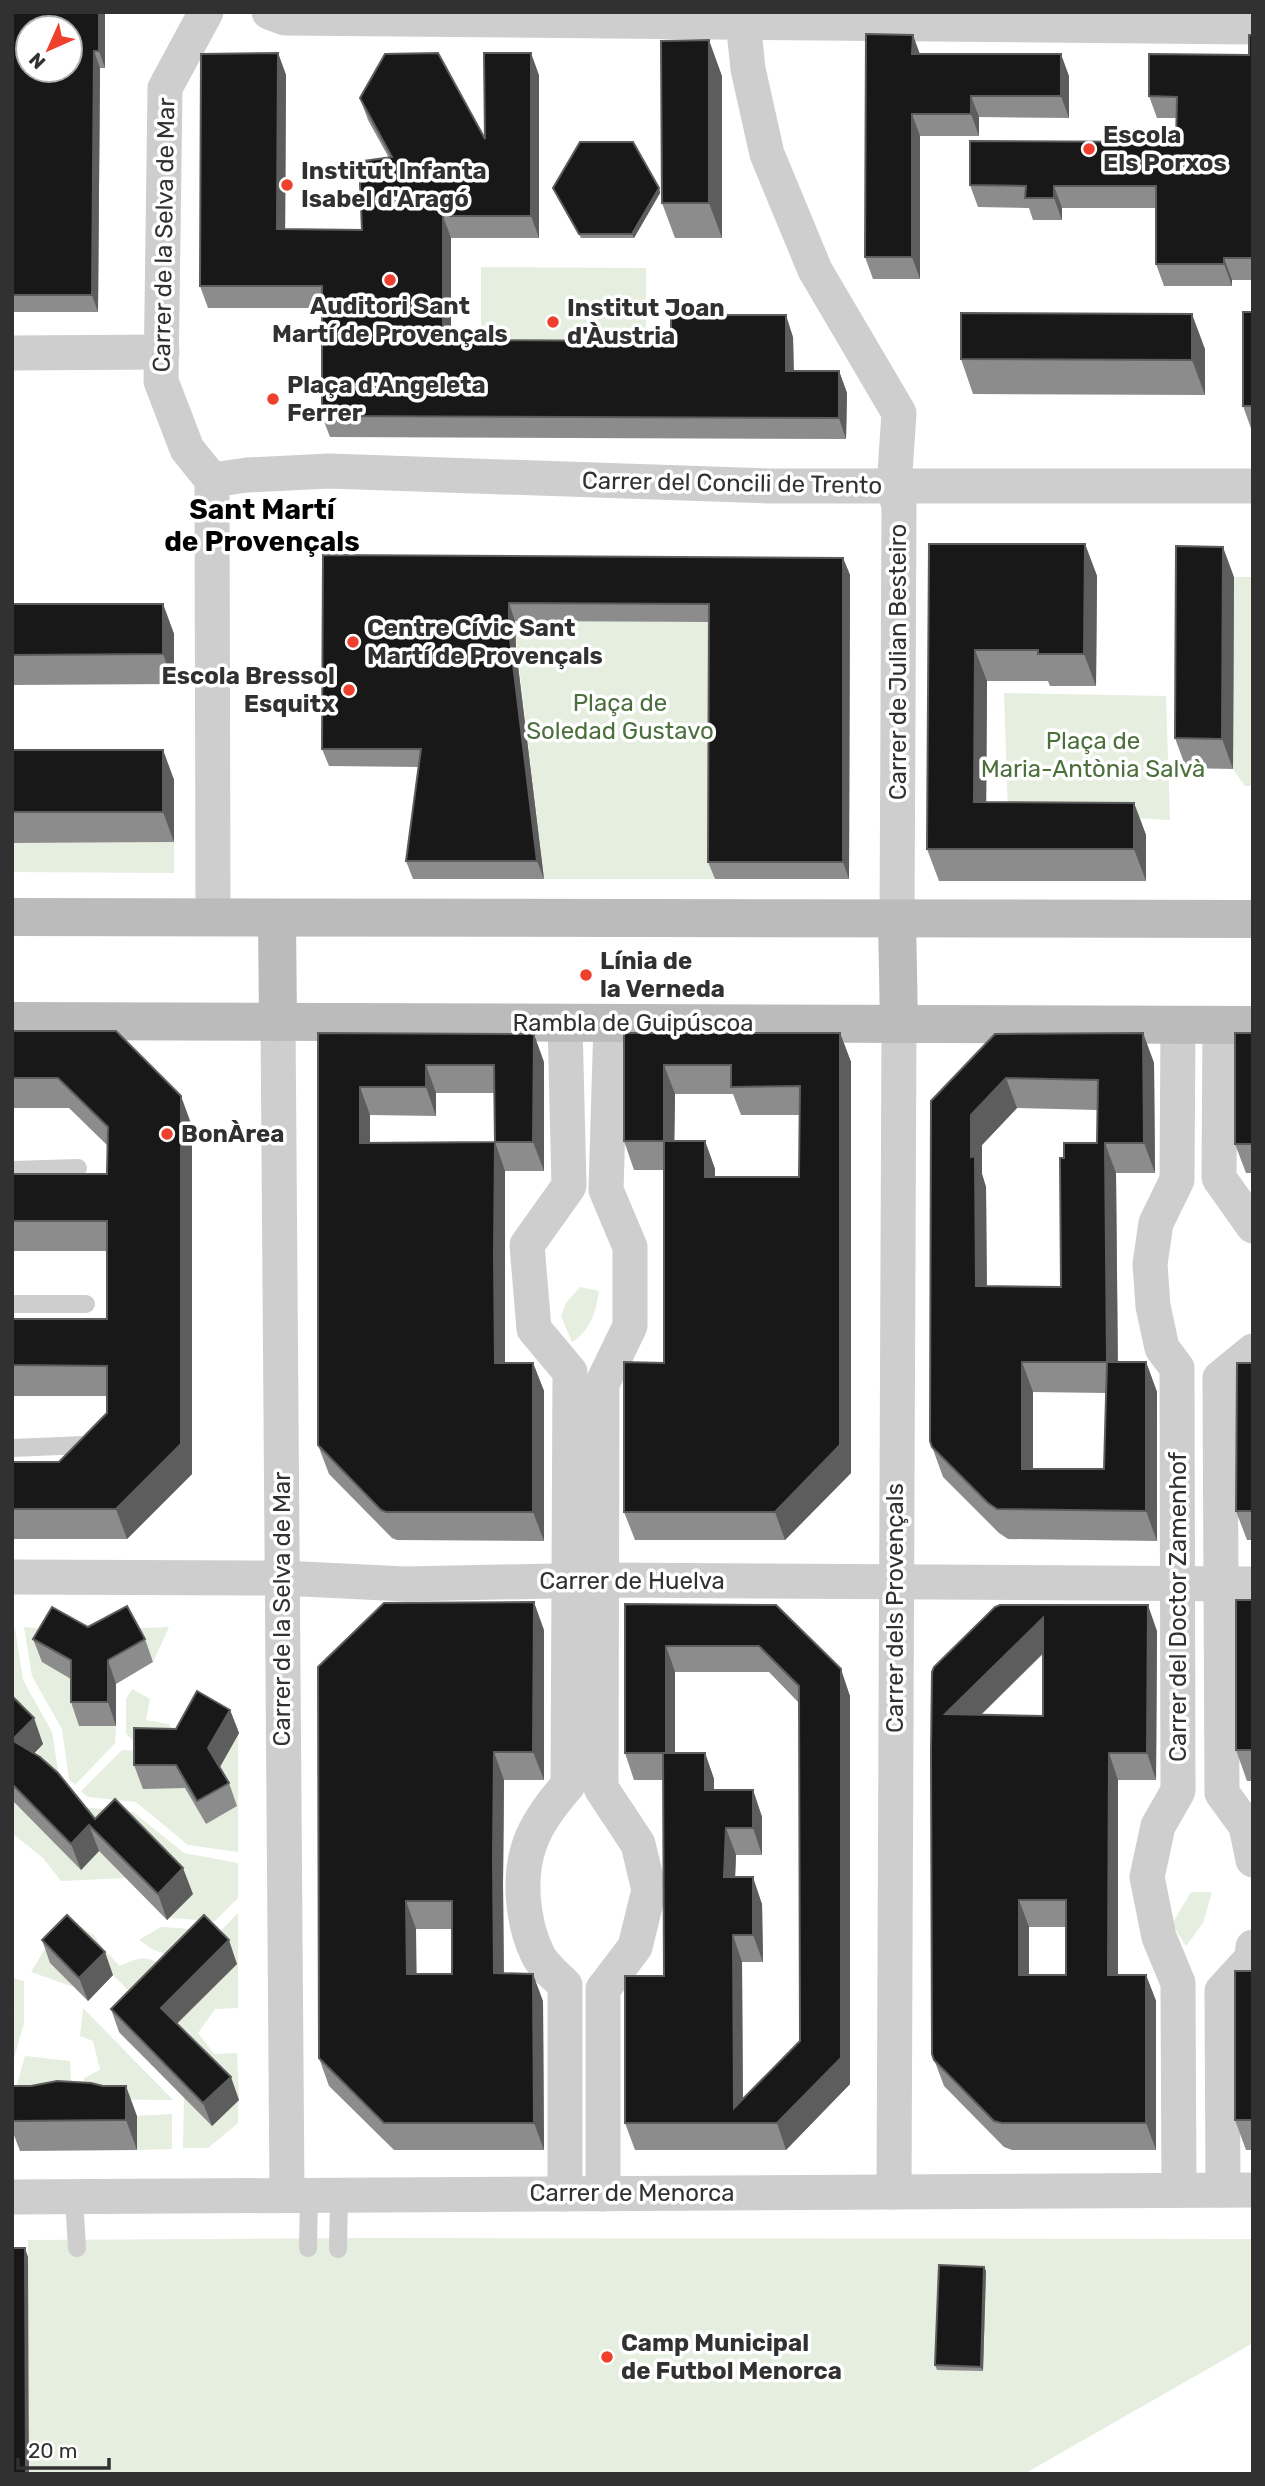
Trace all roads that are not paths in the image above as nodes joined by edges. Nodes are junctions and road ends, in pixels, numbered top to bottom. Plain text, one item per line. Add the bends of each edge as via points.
1 (206, 12) edge
2 (269, 12) edge
3 (639, 16) edge
4 (743, 21) junction
5 (1253, 27) edge
6 (162, 352) junction
7 (12, 353) edge
8 (212, 480) junction
9 (894, 486) junction
10 (1253, 486) edge
11 (12, 917) edge
12 (213, 918) junction
13 (277, 918) junction
14 (897, 919) junction
15 (1253, 919) edge
16 (12, 1021) edge
17 (278, 1022) junction
18 (565, 1023) junction
19 (611, 1023) junction
20 (899, 1024) junction
21 (1178, 1024) junction
22 (1237, 1024) edge
23 (78, 1168) dead end
24 (12, 1170) edge
25 (1253, 1226) edge
26 (12, 1304) edge
27 (86, 1304) dead end
28 (1253, 1351) edge
29 (83, 1445) edge
30 (12, 1448) edge
31 (12, 1577) edge
32 (282, 1578) junction
33 (585, 1580) junction
34 (895, 1581) junction
35 (1177, 1583) junction
36 (1236, 1583) edge
37 (1253, 1860) edge
38 (1253, 1947) edge
39 (1179, 2190) junction
40 (1238, 2190) edge
41 (894, 2192) junction
42 (603, 2193) junction
43 (565, 2194) junction
44 (312, 2195) junction
45 (12, 2197) edge
46 (74, 2197) junction
47 (77, 2248) dead end
48 (309, 2248) dead end
49 (338, 2249) dead end

1 - 6 street, Carrer de la Selva de Mar via 165,88
2 - 3 street via 285,18
3 - 4 street
4 - 5 street
4 - 9 street, Carrer de Julian Besteiro via 748,69 767,153 815,270 899,413
6 - 7 street
6 - 8 street, Carrer de la Selva de Mar via 161,380 187,449
8 - 9 street, Carrer del Concili de Trento via 328,471
8 - 12 street
9 - 10 street, Carrer del Concili de Trento
9 - 14 street, Carrer de Julian Besteiro via 899,507
11 - 12 street
12 - 13 street
13 - 14 street
13 - 17 street
14 - 15 street
14 - 20 street
16 - 17 street, Rambla de Guipúscoa
17 - 18 street, Rambla de Guipúscoa
17 - 32 street, Carrer de la Selva de Mar
18 - 19 street, Rambla de Guipúscoa
18 - 33 street via 569,1186 527,1245 534,1329 570,1372
19 - 20 street, Rambla de Guipúscoa
19 - 33 street via 606,1190 630,1247 630,1326 601,1384
20 - 21 street, Rambla de Guipúscoa
20 - 34 street, Carrer dels Provençals
21 - 22 street, Rambla de Guipúscoa
21 - 35 street, Carrer del Doctor Zamenhof via 1177,1180 1156,1223 1150,1264 1163,1348 1177,1368
22 - 25 street via 1219,1178
23 - 24 lane
26 - 27 lane
28 - 36 street, Carrer del Doctor Zamenhof via 1220,1378
29 - 30 lane
31 - 32 street, Carrer de Huelva
32 - 33 street, Carrer de Huelva via 405,1584
32 - 44 street, Carrer de la Selva de Mar
33 - 34 street, Carrer de Huelva
33 - 42 street via 601,1788 638,1844 649,1890 635,1947 603,1989
33 - 43 street via 568,1785 550,1805 530,1843 523,1902 538,1955 565,1985
34 - 35 street, Carrer de Huelva
34 - 41 street, Carrer dels Provençals
35 - 36 street, Carrer de Huelva
35 - 39 street, Carrer del Doctor Zamenhof via 1178,1791 1158,1826 1147,1877 1159,1937 1178,1983
36 - 37 street, Carrer del Doctor Zamenhof via 1222,1793 1245,1826
38 - 40 street via 1252,1958 1222,1991
39 - 40 street, Carrer de Menorca
39 - 41 street, Carrer de Menorca
41 - 42 street, Carrer de Menorca
42 - 43 street, Carrer de Menorca
43 - 44 street, Carrer de Menorca
44 - 46 street, Carrer de Menorca
44 - 48 lane
44 - 49 lane
45 - 46 street, Carrer de Menorca
46 - 47 lane

